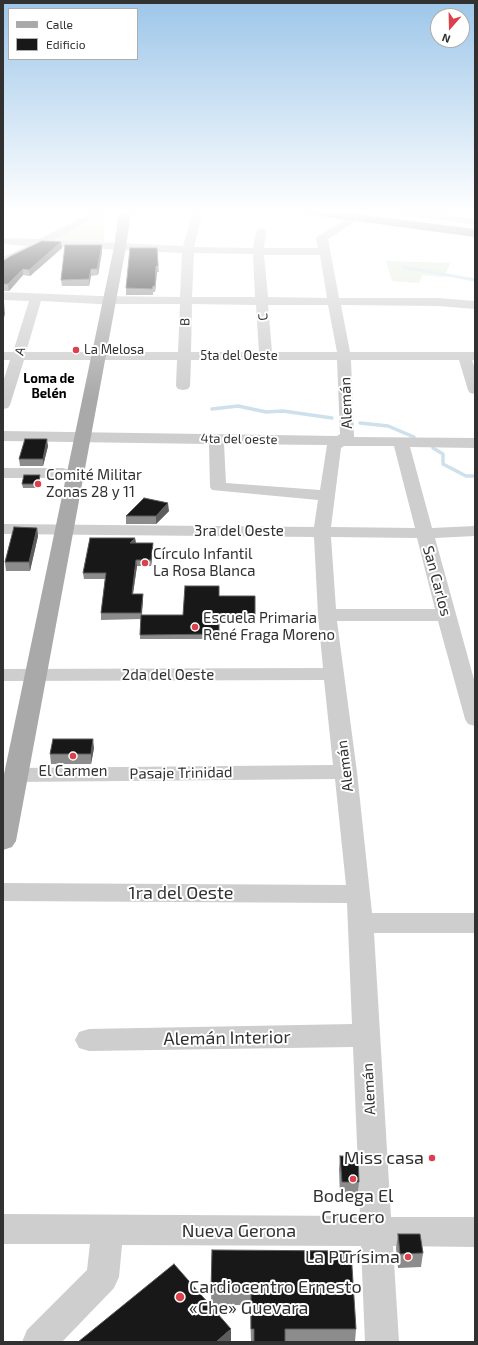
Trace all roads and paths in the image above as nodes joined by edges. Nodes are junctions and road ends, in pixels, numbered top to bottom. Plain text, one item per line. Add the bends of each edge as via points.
1 (109, 274) edge
2 (187, 274) edge
3 (260, 274) edge
4 (329, 274) edge
5 (3, 296) edge
6 (36, 298) junction
7 (104, 300) junction
8 (186, 300) junction
9 (262, 301) junction
10 (334, 301) junction
11 (475, 305) edge
12 (344, 355) junction
13 (3, 356) edge
14 (18, 356) junction
15 (93, 356) junction
16 (185, 356) junction
17 (266, 356) junction
18 (469, 356) edge
19 (183, 386) dead end
20 (475, 390) edge
21 (3, 405) edge
22 (3, 436) edge
23 (77, 437) junction
24 (216, 439) junction
25 (341, 440) junction
26 (401, 442) junction
27 (475, 443) edge
28 (4, 467) edge
29 (63, 473) junction
30 (328, 496) junction
31 (3, 529) edge
32 (58, 530) junction
33 (322, 531) junction
34 (475, 531) edge
35 (424, 533) junction
36 (446, 614) junction
37 (327, 615) junction
38 (334, 674) junction
39 (3, 675) edge
40 (30, 675) junction
41 (475, 719) edge
42 (346, 772) junction
43 (9, 775) edge
44 (3, 841) edge
45 (3, 892) edge
46 (359, 894) junction
47 (360, 923) junction
48 (475, 923) edge
49 (366, 1035) junction
50 (89, 1040) dead end
51 (3, 1229) edge
52 (106, 1230) junction
53 (376, 1232) junction
54 (475, 1232) edge
55 (39, 1342) edge
56 (382, 1342) edge

1 - 7 main road
2 - 8 street, B
3 - 9 street, C
4 - 10 street, Alemán
5 - 6 street
6 - 7 street
6 - 14 street, A
7 - 8 street
7 - 15 main road
8 - 9 street
8 - 16 street, B
9 - 10 street
9 - 17 street, C
10 - 11 street
10 - 12 street, Alemán
12 - 17 street, 5ta del Oeste
12 - 18 street, 5ta del Oeste
12 - 25 street, Alemán via 348,436
13 - 14 street, 5ta del Oeste
14 - 15 street, 5ta del Oeste
14 - 21 street, A
15 - 16 street, 5ta del Oeste
15 - 23 main road
16 - 17 street, 5ta del Oeste
16 - 19 street, B
18 - 20 street
22 - 23 street, 4ta del oeste
23 - 24 street, 4ta del oeste
23 - 29 main road
23 - 32 main road
24 - 25 street, 4ta del oeste
24 - 30 street via 218,487
25 - 26 street, 4ta del oeste
25 - 30 street, Alemán via 334,446
26 - 27 street, 4ta del oeste
26 - 35 street, San Carlos
28 - 29 street
29 - 32 main road
30 - 33 street, Alemán
31 - 32 street, 3ra del Oeste
32 - 33 street, 3ra del Oeste
32 - 40 main road
33 - 35 street, 3ra del Oeste
33 - 37 street, Alemán
34 - 35 street, 3ra del Oeste
35 - 36 street, San Carlos
36 - 37 street
36 - 41 street, San Carlos
37 - 38 street, Alemán
38 - 40 street, 2da del Oeste
38 - 42 street, Alemán
39 - 40 street, 2da del Oeste
40 - 43 main road
42 - 43 street, Pasaje Trinidad
42 - 46 street, Alemán
43 - 44 main road
45 - 46 street, 1ra del Oeste
46 - 47 street, Alemán
47 - 48 street
47 - 49 street, Alemán
49 - 50 street, Alemán Interior
49 - 53 street, Alemán
51 - 52 street, Nueva Gerona
52 - 53 street, Nueva Gerona
52 - 55 street via 103,1277
53 - 54 street, Nueva Gerona
53 - 56 street, Alemán

